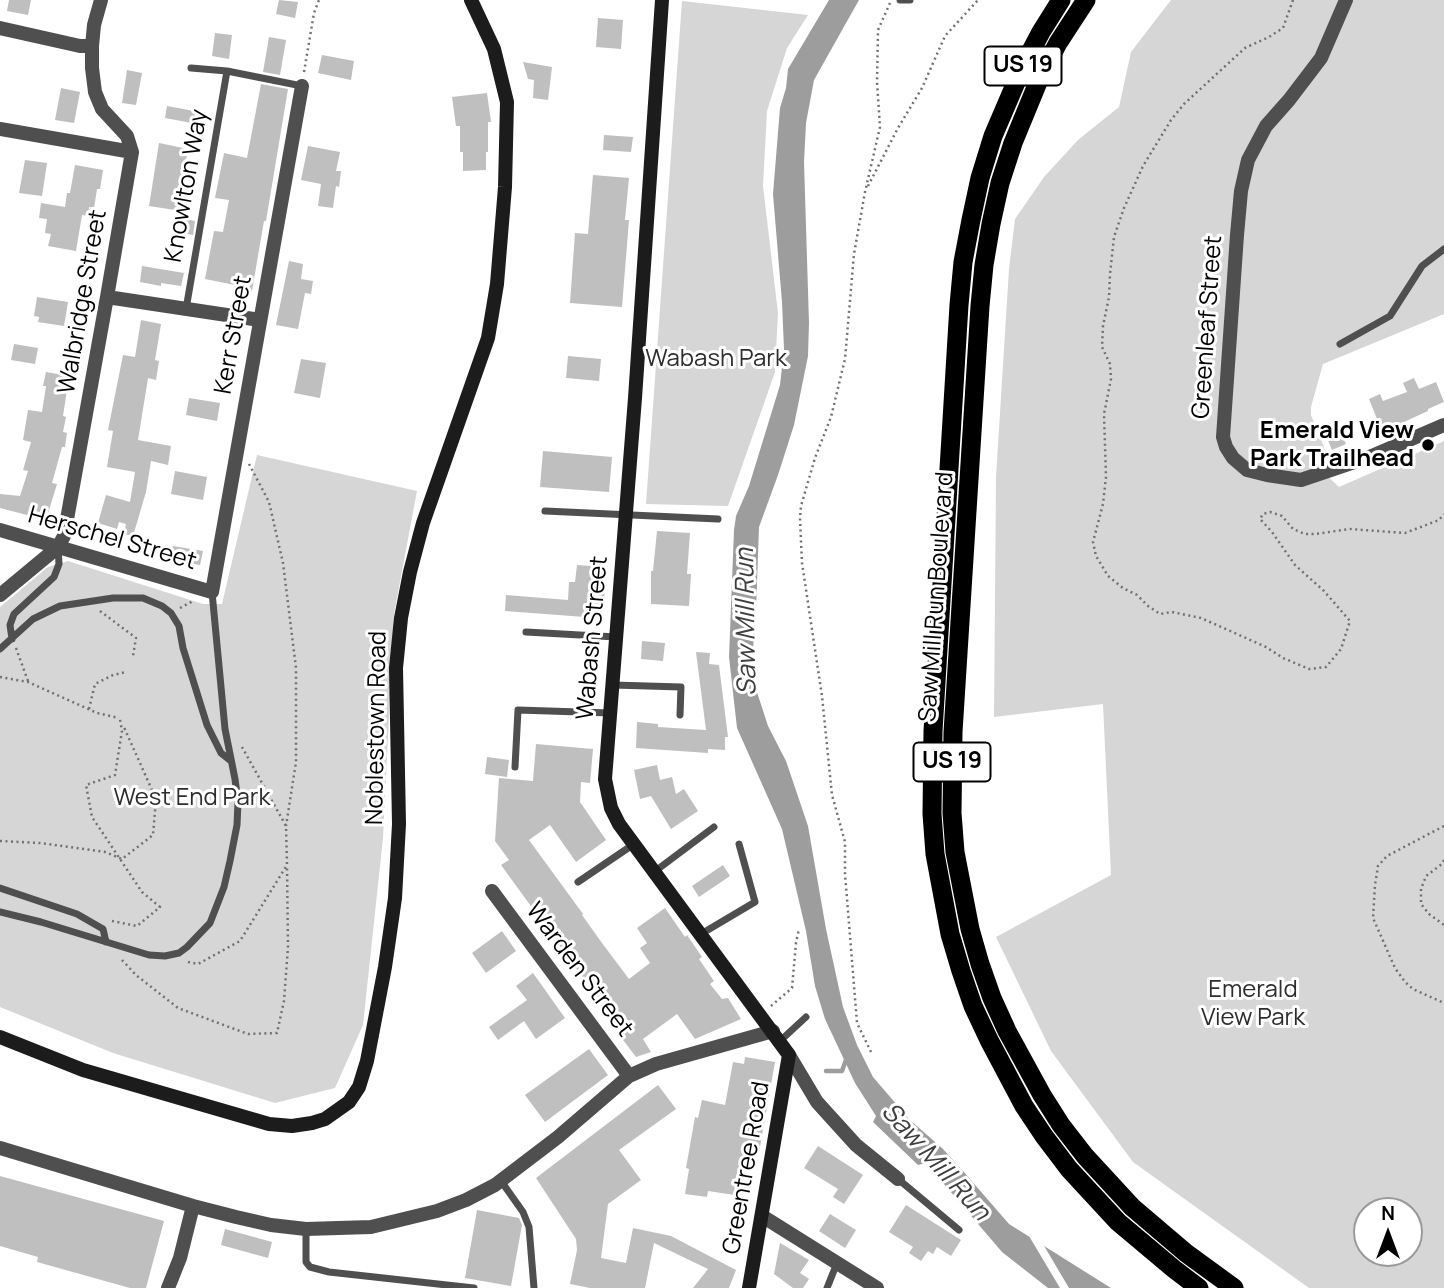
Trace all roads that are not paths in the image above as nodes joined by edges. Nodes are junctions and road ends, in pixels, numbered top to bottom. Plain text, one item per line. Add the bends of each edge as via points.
1 (101, 0) edge
2 (471, 0) edge
3 (662, 0) edge
4 (900, 0) edge
5 (910, 0) edge
6 (1061, 0) edge
7 (1086, 0) edge
8 (1346, 0) edge
9 (0, 28) edge
10 (92, 46) junction
11 (191, 68) dead end
12 (227, 71) junction
13 (302, 86) joint
14 (0, 129) edge
15 (132, 152) junction
16 (1444, 249) edge
17 (107, 297) junction
18 (186, 309) junction
19 (260, 320) junction
20 (1340, 344) dead end
21 (1444, 425) edge
22 (545, 511) dead end
23 (627, 514) junction
24 (718, 519) dead end
25 (0, 530) edge
26 (58, 547) junction
27 (212, 592) junction
28 (0, 594) edge
29 (526, 632) dead end
30 (616, 637) junction
31 (12, 639) junction
32 (0, 649) edge
33 (612, 685) junction
34 (610, 713) junction
35 (680, 715) dead end
36 (232, 762) junction
37 (515, 768) dead end
38 (715, 827) dead end
39 (634, 844) junction
40 (739, 844) dead end
41 (654, 872) junction
42 (578, 882) dead end
43 (0, 888) edge
44 (492, 891) dead end
45 (0, 912) edge
46 (701, 934) junction
47 (106, 942) junction
48 (806, 1017) dead end
49 (777, 1036) junction
50 (0, 1037) edge
51 (789, 1055) junction
52 (629, 1076) junction
53 (0, 1148) edge
54 (898, 1179) joint
55 (501, 1181) junction
56 (193, 1206) junction
57 (762, 1216) junction
58 (306, 1229) junction
59 (959, 1230) dead end
60 (837, 1263) junction
61 (752, 1287) edge
62 (168, 1288) edge
63 (474, 1288) edge
64 (534, 1288) edge
65 (827, 1288) edge
66 (877, 1288) edge
67 (1199, 1288) edge
68 (1234, 1288) edge

1 - 10 street
2 - 50 main road, Noblestown Road via 494,49 507,102 497,284 488,338 423,523 401,618 396,668 399,824 395,898 359,1087 349,1102 325,1119 292,1126 269,1124 83,1070
3 - 23 main road, Wabash Street
4 - 5 lane
6 - 67 highway, Saw Mill Run Boulevard / US 19 via 1023,66 993,136 964,262 933,731 935,854 961,971 989,1040 1024,1106 1101,1205
7 - 68 highway, Saw Mill Run Boulevard / US 19 via 1058,43 1021,120 1000,183 984,265 953,732 955,852 970,929 992,998 1061,1125 1132,1207
8 - 21 street, Greenleaf Street via 1321,58 1266,126 1248,160 1237,235 1223,437 1233,458 1247,470 1301,480
9 - 10 street
10 - 15 street via 95,92 102,109 127,136
11 - 12 lane
12 - 13 lane
12 - 18 lane, Knowlton Way
13 - 19 street, Kerr Street
14 - 15 street
15 - 17 street, Walbridge Street
16 - 20 lane via 1422,266 1390,316
17 - 18 street
17 - 26 street, Walbridge Street via 64,536
18 - 19 street
19 - 27 street, Kerr Street
22 - 23 lane
23 - 24 lane
23 - 30 main road, Wabash Street
25 - 26 street, Herschel Street
26 - 27 street, Herschel Street
26 - 28 street
26 - 31 lane via 54,577 14,614
27 - 36 lane
29 - 30 lane
30 - 33 main road, Wabash Street
31 - 32 lane
31 - 36 lane via 33,619 60,606 113,598 143,598 162,606 179,626 207,725 221,753
33 - 34 main road, Wabash Street
33 - 35 lane via 681,687
34 - 37 lane via 518,710
34 - 39 main road, Wabash Street via 608,797
36 - 47 lane via 237,825 224,887 210,923 179,953 165,956 149,956
38 - 41 lane
39 - 41 main road, Wabash Street
39 - 42 lane
40 - 46 lane via 755,902
41 - 46 main road, Wabash Street
43 - 47 lane via 77,914 103,929
44 - 52 street, Warden Street
45 - 47 lane
46 - 49 main road, Wabash Street
48 - 49 lane
49 - 51 main road, Wabash Street
49 - 52 street via 656,1064
51 - 54 street, Wabash Street via 817,1102 856,1145
51 - 57 main road, Greentree Road
52 - 55 street
53 - 56 street
54 - 59 lane
55 - 58 street via 466,1200 408,1219 371,1227
55 - 64 lane via 529,1227
56 - 58 street
56 - 62 street
57 - 60 street
57 - 61 main road, Greentree Road
58 - 63 lane via 310,1267
60 - 65 lane
60 - 66 street

